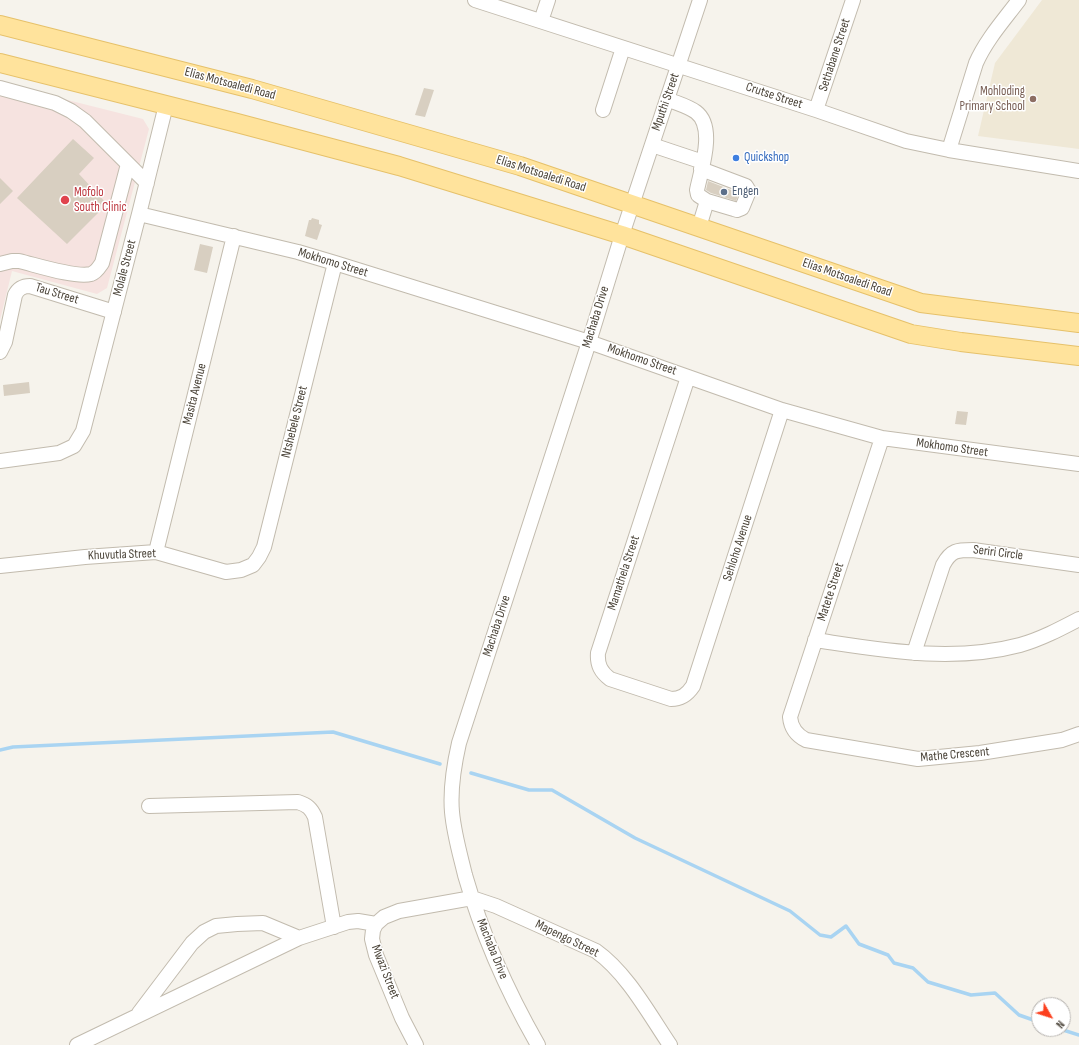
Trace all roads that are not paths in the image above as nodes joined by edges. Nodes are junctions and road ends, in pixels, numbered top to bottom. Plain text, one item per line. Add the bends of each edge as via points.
1 (475, 0) edge
2 (548, 0) edge
3 (700, 0) edge
4 (853, 0) edge
5 (1019, 0) edge
6 (541, 21) junction
7 (0, 25) edge
8 (623, 48) junction
9 (0, 62) edge
10 (679, 66) junction
11 (0, 88) edge
12 (667, 99) junction
13 (166, 104) junction
14 (603, 110) dead end
15 (816, 110) junction
16 (652, 145) junction
17 (949, 150) junction
18 (128, 164) junction
19 (702, 165) junction
20 (1079, 171) edge
21 (147, 183) junction
22 (707, 201) junction
23 (632, 204) junction
24 (139, 214) junction
25 (699, 227) junction
26 (622, 235) junction
27 (234, 236) junction
28 (335, 263) junction
29 (0, 264) edge
30 (114, 312) junction
31 (1079, 323) edge
32 (588, 342) junction
33 (0, 352) edge
34 (1079, 356) edge
35 (688, 377) junction
36 (782, 410) junction
37 (882, 438) junction
38 (0, 461) edge
39 (1079, 464) edge
40 (156, 552) junction
41 (1079, 564) edge
42 (0, 566) edge
43 (241, 570) joint
44 (1079, 620) edge
45 (815, 640) junction
46 (914, 653) junction
47 (693, 686) joint
48 (1079, 734) edge
49 (806, 740) joint
50 (149, 806) dead end
51 (472, 898) junction
52 (376, 924) junction
53 (334, 926) junction
54 (299, 938) junction
55 (138, 1016) junction
56 (77, 1045) edge
57 (416, 1045) edge
58 (538, 1045) edge
59 (670, 1045) edge

1 - 6 street, Crutse Street
2 - 6 street
3 - 10 street, Mputhi Street
4 - 15 street, Sethabane Street
5 - 17 street via 991,37 976,63
6 - 8 street, Crutse Street
7 - 23 main road, Elias Motsoaledi Road via 252,88 520,166
8 - 10 street, Crutse Street
8 - 14 street
9 - 13 main road
10 - 12 street, Mputhi Street
10 - 15 street, Crutse Street
11 - 18 street via 55,103 71,111 85,121
12 - 16 street, Mputhi Street
12 - 19 street via 702,118 706,131 706,150
13 - 21 street, Molale Street
13 - 26 main road via 399,166
15 - 17 street, Crutse Street via 906,141
16 - 19 street
16 - 23 street, Mputhi Street
17 - 20 street, Crutse Street
18 - 21 street
18 - 29 street via 102,263 97,271 77,275 19,261
19 - 22 street via 697,193
19 - 22 street via 748,188 744,205 737,210
21 - 24 street, Molale Street
22 - 25 street
23 - 25 main road, Elias Motsoaledi Road
23 - 26 street, Machaba Drive
24 - 27 street, Mokhomo Street
24 - 30 street, Molale Street
25 - 31 main road, Elias Motsoaledi Road via 921,303
26 - 32 street, Machaba Drive
26 - 34 main road via 911,334
27 - 28 street, Mokhomo Street
27 - 40 street, Masita Avenue
28 - 32 street, Mokhomo Street
28 - 43 street, Ntshebele Street via 264,547 253,565
30 - 33 street, Tau Street via 30,286 21,287 15,295 5,342
30 - 38 street, Molale Street via 83,431 74,446 59,453
32 - 35 street, Mokhomo Street
32 - 51 street, Machaba Drive via 454,763 452,811 457,844
35 - 36 street, Mokhomo Street
35 - 47 street, Mamathela Street via 597,660 599,667 610,679 670,699 678,699
36 - 37 street, Mokhomo Street
36 - 47 street, Sehloho Avenue
37 - 39 street, Mokhomo Street
37 - 45 street, Matete Street
40 - 42 street, Khuvutla Street
40 - 43 street, Khuvutla Street via 226,572
41 - 46 street, Seriri Circle via 974,550 957,551 948,556 943,565
44 - 46 street via 1022,645 954,655
45 - 46 street
45 - 49 street, Matete Street via 790,717 794,731
48 - 49 street, Mathe Crescent via 1062,740 980,754 918,759
50 - 53 street via 298,802 306,804 312,809 315,817
51 - 52 street via 398,911
51 - 58 street, Machaba Drive via 501,973
51 - 59 street, Mapengo Street via 496,906 596,951 612,963 624,977
52 - 53 street via 358,921
52 - 57 street, Mwazi Street via 372,939 376,955
53 - 54 street
54 - 55 street
54 - 55 street via 263,923 216,926 204,932 192,943
55 - 56 street

